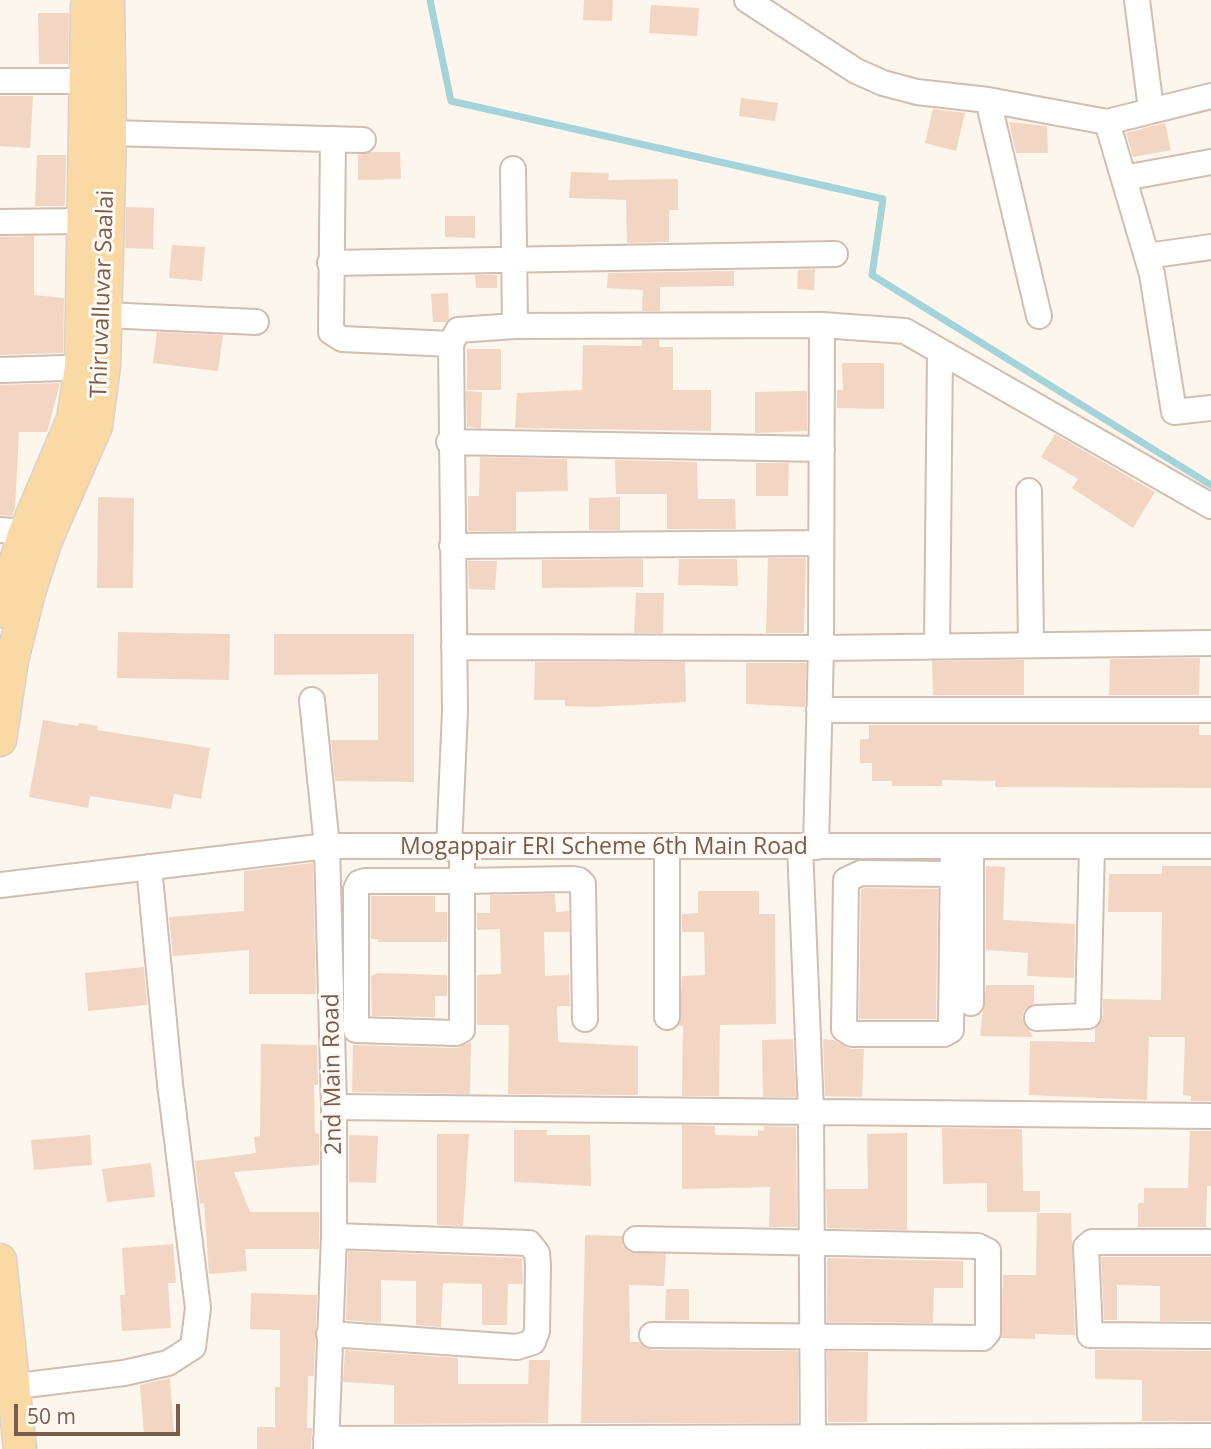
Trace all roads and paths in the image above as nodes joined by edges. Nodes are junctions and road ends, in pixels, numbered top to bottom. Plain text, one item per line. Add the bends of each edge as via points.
1 (87, 0) edge
2 (108, 0) edge
3 (747, 0) edge
4 (1137, 0) edge
5 (0, 80) edge
6 (86, 81) junction
7 (1211, 96) edge
8 (988, 100) junction
9 (1151, 109) junction
10 (1107, 122) junction
11 (110, 133) junction
12 (333, 139) junction
13 (363, 140) dead end
14 (1211, 162) edge
15 (513, 169) dead end
16 (1124, 178) junction
17 (83, 221) junction
18 (0, 222) edge
19 (1211, 247) edge
20 (835, 254) dead end
21 (1147, 256) junction
22 (330, 262) junction
23 (514, 262) junction
24 (105, 315) junction
25 (1039, 316) dead end
26 (256, 322) dead end
27 (821, 325) junction
28 (515, 326) junction
29 (451, 344) junction
30 (940, 351) junction
31 (93, 367) junction
32 (0, 370) edge
33 (1211, 408) edge
34 (449, 442) junction
35 (821, 449) junction
36 (1029, 491) dead end
37 (1211, 506) edge
38 (12, 531) edge
39 (821, 543) junction
40 (452, 546) junction
41 (0, 611) edge
42 (1211, 642) edge
43 (1031, 645) junction
44 (937, 646) junction
45 (454, 648) junction
46 (821, 648) junction
47 (312, 700) dead end
48 (819, 710) junction
49 (1211, 710) edge
50 (0, 740) edge
51 (327, 846) junction
52 (1211, 846) edge
53 (808, 847) junction
54 (962, 847) junction
55 (1092, 847) junction
56 (456, 848) junction
57 (667, 848) junction
58 (149, 867) junction
59 (952, 874) junction
60 (462, 881) junction
61 (0, 885) edge
62 (971, 1003) dead end
63 (667, 1017) dead end
64 (1037, 1018) dead end
65 (585, 1019) dead end
66 (334, 1107) junction
67 (811, 1111) junction
68 (1211, 1116) edge
69 (334, 1237) junction
70 (636, 1239) dead end
71 (1211, 1242) edge
72 (810, 1243) junction
73 (0, 1260) edge
74 (3, 1314) edge
75 (330, 1334) junction
76 (652, 1335) dead end
77 (811, 1336) junction
78 (1211, 1336) edge
79 (6, 1387) edge
80 (1211, 1436) edge
81 (813, 1443) edge
82 (326, 1444) edge
83 (20, 1449) edge

1 - 6 main road, Thiruvalluvar Saalai
2 - 11 main road, Thiruvalluvar Saalai
3 - 8 street via 856,71 883,83
4 - 9 street
5 - 6 street
6 - 17 main road, Thiruvalluvar Saalai
7 - 9 street
8 - 10 street
8 - 25 street
9 - 10 street
10 - 16 street
11 - 12 street
11 - 24 main road, Thiruvalluvar Saalai
12 - 13 street
12 - 22 street
14 - 16 street
15 - 23 street
16 - 21 street
17 - 18 street
17 - 31 main road, Thiruvalluvar Saalai
19 - 21 street
20 - 23 street
21 - 33 street via 1174,412
22 - 23 street
22 - 29 street via 330,327 335,336
23 - 28 street
24 - 26 street
24 - 31 main road, Thiruvalluvar Saalai
27 - 28 street
27 - 30 street via 905,331
27 - 35 street
28 - 29 street via 458,330
29 - 34 street
30 - 37 street
30 - 44 street
31 - 32 street
31 - 38 main road, Thiruvalluvar Saalai via 73,419
31 - 50 main road, Thiruvalluvar Saalai via 96,426 46,540 29,592 12,660
34 - 35 street
34 - 40 street
35 - 39 street
36 - 43 street
38 - 41 main road, Thiruvalluvar Saalai
39 - 40 street
39 - 46 street
40 - 45 street
42 - 43 street
43 - 44 street
44 - 46 street
45 - 46 street
45 - 56 street
46 - 48 street
47 - 51 street, 2nd Main Road
48 - 49 street
48 - 53 street
51 - 56 street, Mogappair ERI Scheme 6th Main Road
51 - 58 street, Mogappair ERI Scheme 6th Main Road
51 - 66 street, 2nd Main Road
52 - 55 street, Mogappair ERI Scheme 6th Main Road
53 - 54 street, Mogappair ERI Scheme 6th Main Road
53 - 57 street, Mogappair ERI Scheme 6th Main Road
53 - 67 street
54 - 55 street, Mogappair ERI Scheme 6th Main Road
54 - 59 street
54 - 62 street
55 - 64 street via 1088,1016
56 - 57 street, Mogappair ERI Scheme 6th Main Road
56 - 60 street
57 - 63 street
58 - 61 street, Mogappair ERI Scheme 6th Main Road
58 - 79 street via 198,1308 193,1347 168,1363 124,1373
59 - 59 street via 951,1030 944,1034 852,1034 844,1029 846,880 860,873
60 - 60 street via 462,1030 356,1030 359,883
60 - 65 street via 572,879 583,884
66 - 67 street
66 - 69 street, 2nd Main Road
67 - 68 street
67 - 72 street
69 - 75 street, 2nd Main Road
69 - 75 street via 529,1243 537,1253 537,1331 533,1342 517,1347
70 - 72 street
71 - 78 street via 1091,1242 1086,1247 1090,1335
72 - 77 street
72 - 77 street via 978,1246 988,1251 988,1332 983,1338
73 - 74 main road
74 - 79 main road
75 - 82 street, 2nd Main Road
76 - 77 street
77 - 81 street
79 - 83 main road
80 - 81 street
81 - 82 street

